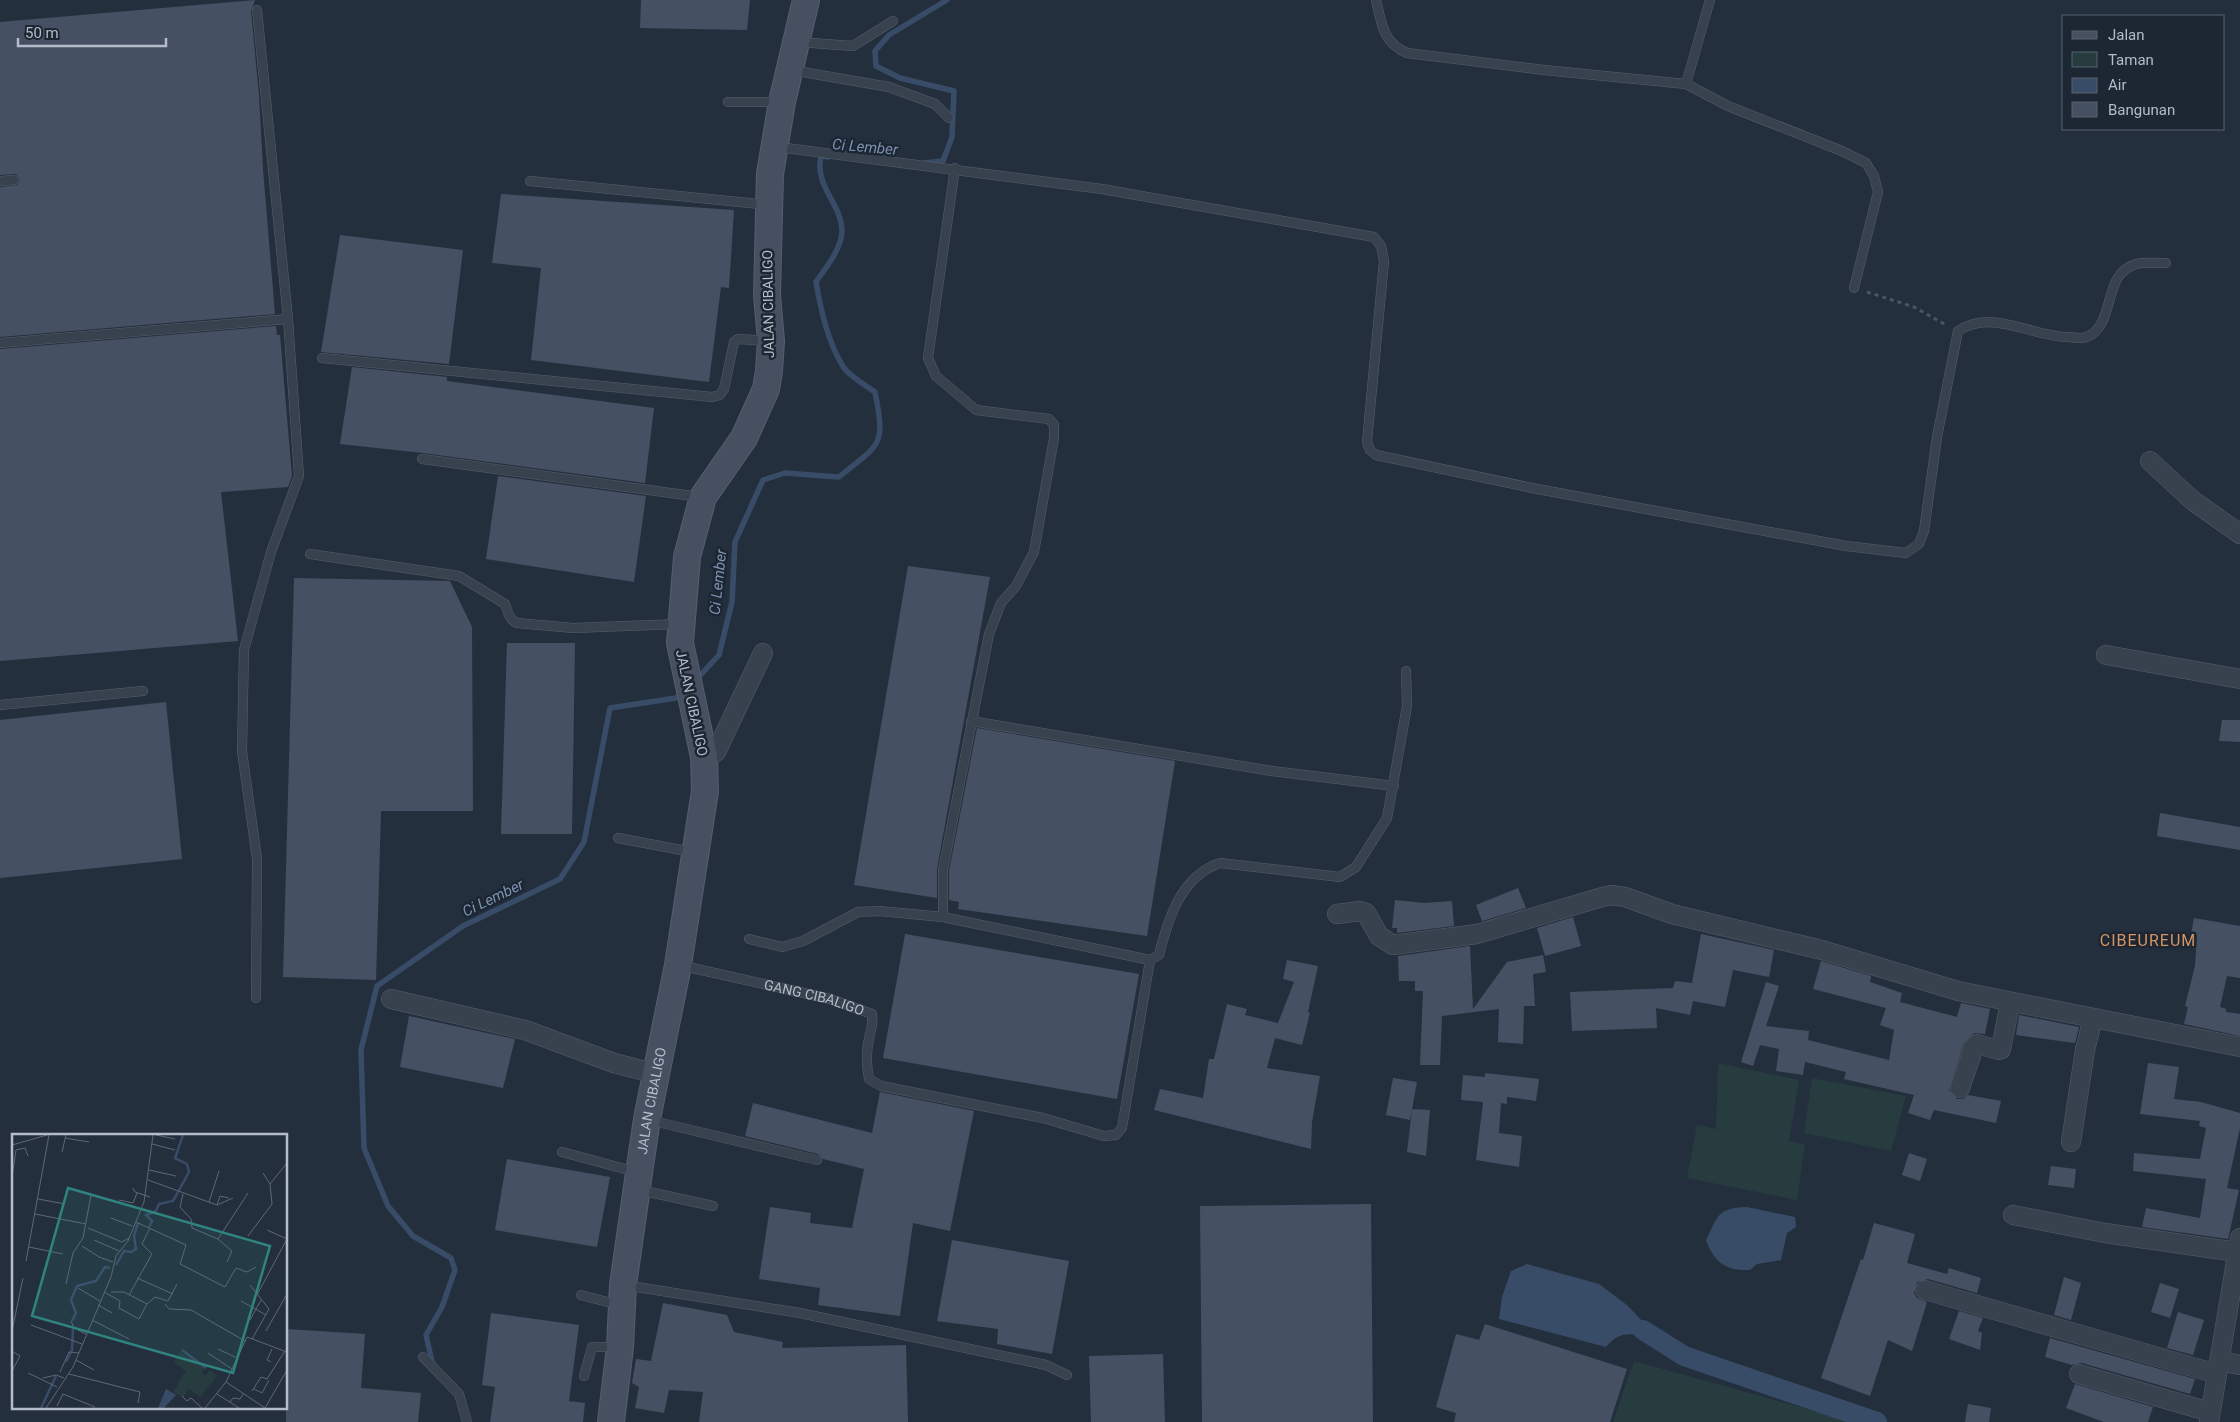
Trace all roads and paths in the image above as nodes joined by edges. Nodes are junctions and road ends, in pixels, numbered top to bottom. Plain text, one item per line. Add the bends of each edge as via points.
1 (806, 0) edge
2 (1376, 0) edge
3 (1710, 0) edge
4 (258, 10) dead end
5 (893, 21) dead end
6 (796, 42) junction
7 (789, 70) junction
8 (1686, 84) junction
9 (728, 102) dead end
10 (782, 102) junction
11 (949, 118) dead end
12 (774, 146) junction
13 (955, 168) junction
14 (14, 180) dead end
15 (0, 181) edge
16 (530, 181) dead end
17 (768, 204) junction
18 (2166, 263) dead end
19 (1854, 288) joint
20 (288, 319) junction
21 (1958, 331) junction
22 (771, 341) junction
23 (0, 343) edge
24 (322, 358) dead end
25 (422, 459) dead end
26 (2150, 461) dead end
27 (703, 497) junction
28 (2240, 534) edge
29 (310, 554) dead end
30 (681, 624) junction
31 (763, 653) dead end
32 (2106, 655) dead end
33 (1406, 671) dead end
34 (2240, 679) edge
35 (143, 692) dead end
36 (0, 705) edge
37 (972, 721) junction
38 (704, 757) junction
39 (1394, 786) junction
40 (618, 838) dead end
41 (695, 852) junction
42 (1337, 914) dead end
43 (942, 918) junction
44 (749, 939) dead end
45 (1150, 960) junction
46 (678, 964) junction
47 (256, 998) dead end
48 (391, 999) dead end
49 (2010, 1003) junction
50 (2093, 1018) junction
51 (2240, 1046) edge
52 (657, 1074) junction
53 (1960, 1088) dead end
54 (647, 1119) junction
55 (2071, 1142) dead end
56 (562, 1152) dead end
57 (817, 1160) dead end
58 (638, 1181) junction
59 (713, 1206) dead end
60 (2013, 1215) dead end
61 (2239, 1245) edge
62 (1925, 1290) dead end
63 (581, 1295) dead end
64 (622, 1295) junction
65 (620, 1347) junction
66 (423, 1357) dead end
67 (2240, 1365) edge
68 (2218, 1368) junction
69 (2080, 1374) dead end
70 (1067, 1375) dead end
71 (584, 1376) dead end
72 (2209, 1417) edge
73 (467, 1422) edge
74 (611, 1422) edge

1 - 6 main road, JALAN CIBALIGO
2 - 8 lane via 1384,33 1393,47 1407,53
3 - 8 lane
4 - 20 lane
5 - 6 lane via 853,46
6 - 7 main road, JALAN CIBALIGO
7 - 10 main road, JALAN CIBALIGO
7 - 11 lane via 889,87 935,104
8 - 19 lane via 1728,106 1866,162 1878,192
9 - 10 lane
10 - 12 main road, JALAN CIBALIGO
12 - 13 lane
12 - 17 main road, JALAN CIBALIGO
13 - 21 lane via 1102,189 1374,237 1381,246 1384,261 1367,442 1376,455 1532,488 1846,546 1906,553 1919,544 1924,531 1937,437
13 - 37 lane via 928,358 936,376 976,410 1043,418 1054,425 1034,552 994,617
14 - 15 lane
16 - 17 lane
17 - 22 main road, JALAN CIBALIGO via 767,296
18 - 21 lane via 2135,264 2115,280 2102,322 2096,333 2085,338 1977,321
19 - 21 path via 1914,306
20 - 23 lane
20 - 47 lane via 299,476 271,552 244,650 242,751 257,859
22 - 24 lane via 734,342 724,389 712,398
22 - 27 main road, JALAN CIBALIGO via 769,371 757,411 744,438
25 - 27 lane
26 - 28 street via 2192,500
27 - 30 main road, JALAN CIBALIGO via 688,557
29 - 30 lane via 459,576 505,604 512,622 517,623 573,628
30 - 38 main road, JALAN CIBALIGO via 680,643
31 - 38 street via 716,752
32 - 34 street
33 - 39 lane via 1406,706
35 - 36 lane
37 - 39 lane via 1272,771
37 - 43 lane via 943,870
38 - 41 main road, JALAN CIBALIGO via 705,791
39 - 45 lane via 1387,818 1356,866 1340,877 1220,863 1208,867 1193,878 1176,905 1159,955
40 - 41 lane
41 - 46 main road, JALAN CIBALIGO
42 - 49 street via 1366,913 1379,936 1393,944 1477,934 1599,898 1625,897 1672,914 1822,950 1958,991
43 - 44 lane via 858,912 803,941 782,947
43 - 45 lane
45 - 46 lane, GANG CIBALIGO via 1122,1128 1116,1135 1104,1136 1043,1118 881,1086 868,1079 866,1063 872,1014 830,999
46 - 52 main road, JALAN CIBALIGO
48 - 52 street via 526,1030 614,1063
49 - 50 street
49 - 53 street via 2001,1049 1977,1044
50 - 51 street
50 - 55 street
52 - 54 main road, JALAN CIBALIGO
54 - 57 lane
54 - 58 main road, JALAN CIBALIGO
56 - 58 lane
58 - 59 lane
58 - 64 main road, JALAN CIBALIGO
60 - 61 street via 2105,1233
61 - 68 street
62 - 68 street
63 - 64 lane
64 - 65 main road, JALAN CIBALIGO
64 - 70 lane via 647,1290 800,1312 1046,1365
65 - 71 lane via 592,1347
65 - 74 main road, JALAN CIBALIGO
66 - 73 lane via 459,1394
67 - 68 street
68 - 72 street
69 - 72 street

